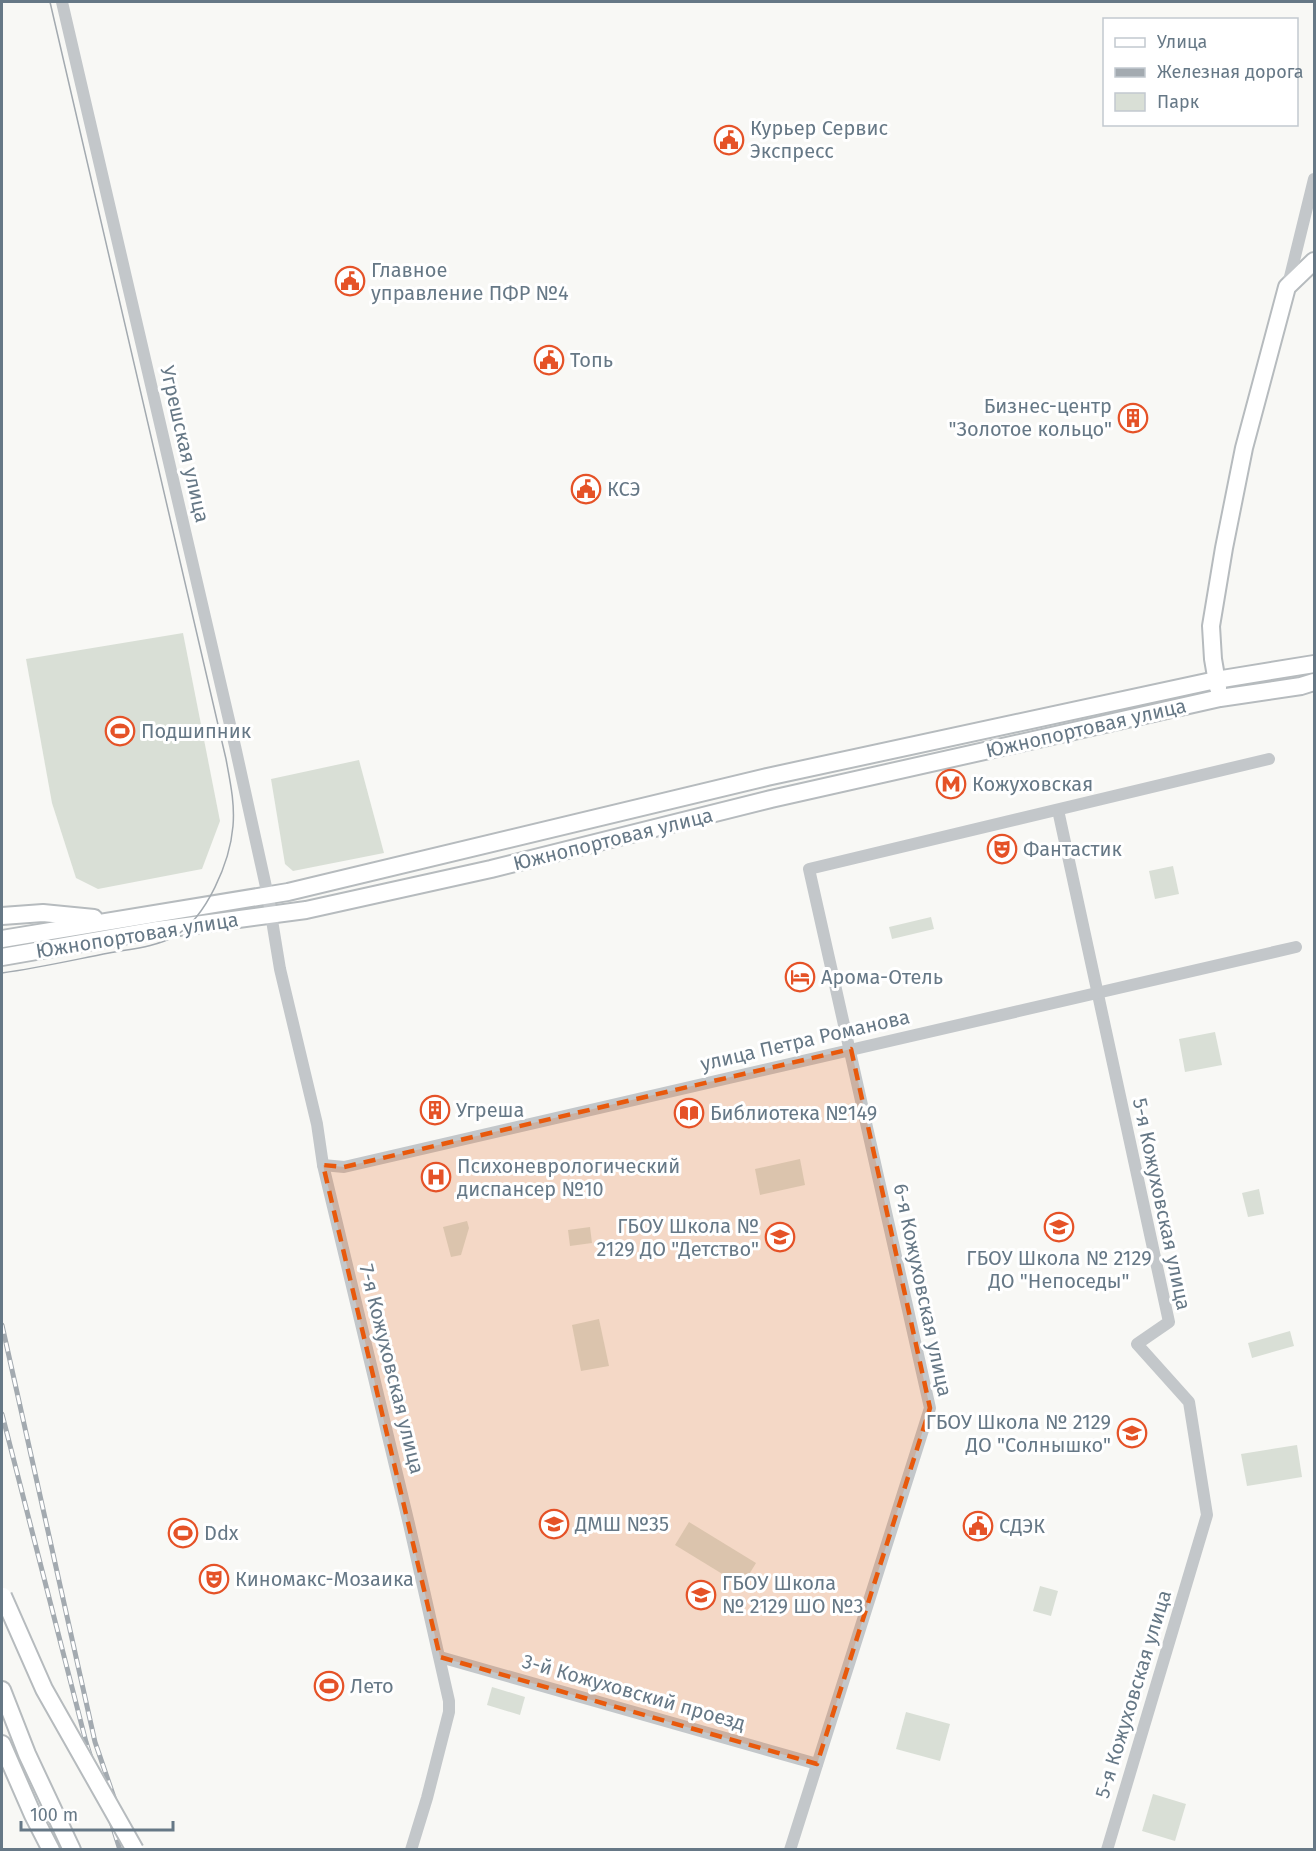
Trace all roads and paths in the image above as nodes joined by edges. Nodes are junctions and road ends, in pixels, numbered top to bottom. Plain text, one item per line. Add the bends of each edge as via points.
1 (62, 2) edge
2 (1314, 179) edge
3 (1314, 261) edge
4 (1287, 287) junction
5 (1314, 664) edge
6 (1216, 680) junction
7 (1310, 685) edge
8 (1220, 698) junction
9 (1269, 759) dead end
10 (800, 770) junction
11 (767, 777) junction
12 (805, 792) junction
13 (771, 799) junction
14 (1058, 810) junction
15 (268, 896) junction
16 (271, 915) junction
17 (2, 916) edge
18 (116, 920) junction
19 (156, 922) junction
20 (6, 939) edge
21 (1296, 947) dead end
22 (7, 956) edge
23 (1097, 993) junction
24 (851, 1049) junction
25 (323, 1165) junction
26 (2, 1594) edge
27 (440, 1657) junction
28 (2, 1690) edge
29 (2, 1700) edge
30 (2, 1744) edge
31 (817, 1764) junction
32 (25, 1797) junction
33 (51, 1850) edge
34 (72, 1850) edge
35 (135, 1850) edge
36 (411, 1850) edge
37 (790, 1850) edge
38 (1107, 1850) edge

1 - 15 street, Угрешская улица
2 - 4 street
3 - 4 main road
4 - 6 main road via 1244,448 1224,548 1211,626
5 - 6 main road, Южнопортовая улица
6 - 8 main road
6 - 10 main road, Южнопортовая улица
7 - 8 main road, Южнопортовая улица
8 - 12 main road, Южнопортовая улица
9 - 14 street
10 - 11 main road, Южнопортовая улица
10 - 12 street via 791,782 794,789
11 - 13 street via 777,780 780,788
11 - 15 main road, Южнопортовая улица
12 - 13 main road, Южнопортовая улица
13 - 16 main road, Южнопортовая улица via 491,869
14 - 23 street, 5-я Кожуховская улица
14 - 24 street, 6-я Кожуховская улица via 809,869
15 - 16 street, 7-я Кожуховская улица
15 - 19 main road, Южнопортовая улица
16 - 19 main road, Южнопортовая улица
16 - 25 street, 7-я Кожуховская улица
17 - 18 main road via 44,913
18 - 19 main road, Южнопортовая улица
18 - 20 main road, Южнопортовая улица
19 - 22 main road, Южнопортовая улица
21 - 23 street, улица Петра Романова
23 - 24 street, улица Петра Романова
23 - 38 street, 5-я Кожуховская улица via 1168,1322 1137,1344 1189,1402 1207,1515
24 - 25 street, улица Петра Романова via 344,1167
24 - 31 street, 6-я Кожуховская улица via 930,1408
25 - 27 street, 7-я Кожуховская улица
26 - 35 main road, bridge via 44,1689
27 - 31 street, 3-й Кожуховский проезд
27 - 36 street, 7-я Кожуховская улица via 449,1712
28 - 34 main road
29 - 32 main road
30 - 32 main road
31 - 37 street, 6-я Кожуховская улица
32 - 33 main road

